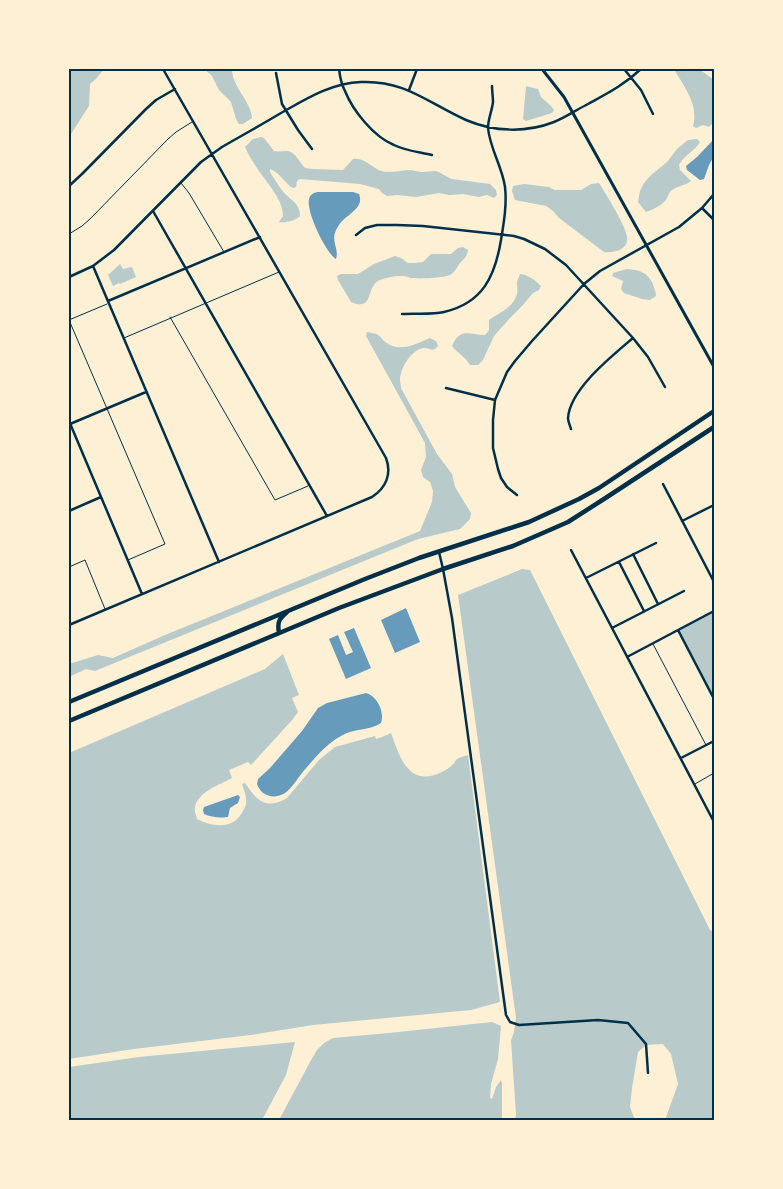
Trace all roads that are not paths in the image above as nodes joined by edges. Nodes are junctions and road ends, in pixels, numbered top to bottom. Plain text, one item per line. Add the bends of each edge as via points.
1 (164, 69) edge
2 (339, 69) edge
3 (417, 69) edge
4 (542, 69) edge
5 (624, 69) edge
6 (641, 69) edge
7 (276, 73) dead end
8 (632, 78) junction
9 (342, 84) junction
10 (492, 86) dead end
11 (175, 89) junction
12 (409, 90) junction
13 (285, 111) junction
14 (573, 112) junction
15 (653, 114) dead end
16 (194, 121) junction
17 (488, 128) junction
18 (312, 148) dead end
19 (212, 154) junction
20 (432, 155) dead end
21 (180, 183) junction
22 (69, 186) edge
23 (714, 194) edge
24 (702, 208) junction
25 (153, 211) junction
26 (714, 220) edge
27 (69, 234) edge
28 (356, 235) dead end
29 (502, 235) junction
30 (260, 237) junction
31 (646, 245) junction
32 (224, 252) junction
33 (93, 266) junction
34 (185, 268) junction
35 (280, 271) junction
36 (69, 276) edge
37 (584, 284) junction
38 (108, 302) junction
39 (205, 303) junction
40 (402, 314) dead end
41 (170, 317) junction
42 (69, 320) edge
43 (123, 338) junction
44 (633, 338) junction
45 (714, 367) edge
46 (665, 386) dead end
47 (446, 388) dead end
48 (146, 392) junction
49 (496, 400) junction
50 (107, 409) junction
51 (714, 411) edge
52 (69, 424) edge
53 (714, 427) edge
54 (571, 429) dead end
55 (662, 484) dead end
56 (309, 486) junction
57 (517, 495) dead end
58 (101, 497) junction
59 (714, 505) edge
60 (69, 511) edge
61 (327, 516) junction
62 (682, 522) junction
63 (656, 543) dead end
64 (571, 550) dead end
65 (439, 552) junction
66 (633, 554) junction
67 (128, 560) junction
68 (219, 562) junction
69 (619, 562) junction
70 (69, 567) edge
71 (443, 568) junction
72 (713, 577) edge
73 (586, 578) junction
74 (714, 582) edge
75 (684, 591) dead end
76 (142, 594) junction
77 (658, 604) junction
78 (292, 608) junction
79 (106, 610) junction
80 (644, 611) junction
81 (714, 611) edge
82 (69, 626) edge
83 (612, 628) junction
84 (678, 630) junction
85 (279, 633) junction
86 (652, 644) junction
87 (627, 657) junction
88 (714, 699) edge
89 (69, 702) edge
90 (69, 721) edge
91 (714, 741) edge
92 (706, 745) junction
93 (680, 758) junction
94 (714, 773) edge
95 (694, 784) junction
96 (714, 822) edge
97 (648, 1073) dead end

1 - 11 street
2 - 9 street
3 - 12 street
4 - 14 street
5 - 8 street
6 - 8 street
7 - 13 street
8 - 14 street
8 - 15 street
9 - 12 street via 376,82
9 - 13 street via 319,92
9 - 20 street via 348,99 378,136 399,147
10 - 17 street
11 - 16 street
11 - 22 street via 146,108
12 - 17 street via 464,120
13 - 18 street
13 - 19 street
14 - 17 street via 533,128
14 - 31 street
16 - 19 street
16 - 27 lane via 167,140 90,219
17 - 29 street via 504,186
19 - 21 street
19 - 30 street
21 - 25 street
21 - 32 lane
23 - 24 street
24 - 26 street
24 - 31 street via 680,227
25 - 33 street
25 - 34 street
28 - 29 street via 365,228 397,225
29 - 37 street via 524,239 545,249
29 - 40 street via 492,275 473,299 445,312
30 - 32 street
30 - 35 street
31 - 37 street
31 - 45 street
32 - 34 street
33 - 36 street
33 - 38 street
34 - 38 street
34 - 39 street
35 - 39 lane
35 - 61 street via 388,465 387,480 378,493
37 - 44 street
37 - 49 street via 514,361
38 - 42 lane
38 - 43 street
39 - 41 lane
39 - 56 street
41 - 43 lane
41 - 56 lane via 275,500
42 - 50 lane
43 - 48 street
44 - 46 street
44 - 54 street via 581,389 568,417
47 - 49 street
48 - 50 street
48 - 68 street
49 - 57 street via 493,448 501,478
50 - 52 street
50 - 67 lane via 165,544
51 - 65 main road via 579,499 530,522
52 - 58 street
53 - 71 main road via 568,522 513,546
55 - 62 street
56 - 61 street
58 - 60 street
58 - 67 street
59 - 62 street
61 - 68 street
62 - 72 street
63 - 66 street
64 - 73 street
65 - 71 street
65 - 78 main road
66 - 69 street
66 - 77 street
67 - 76 street
68 - 76 street
69 - 73 street
69 - 80 street
70 - 79 lane via 85,560
71 - 85 main road
71 - 97 street via 506,1015 510,1022 519,1025 598,1020 628,1023 646,1044
72 - 74 street
73 - 83 street
75 - 77 street
76 - 79 street
77 - 80 street
78 - 85 main road via 280,618
78 - 89 main road
79 - 82 street
80 - 83 street
81 - 84 street
83 - 87 street
84 - 86 street
84 - 88 street
85 - 90 main road
86 - 87 street
86 - 92 lane
87 - 93 street
91 - 92 street
92 - 93 street
93 - 95 street
94 - 95 lane
95 - 96 street

